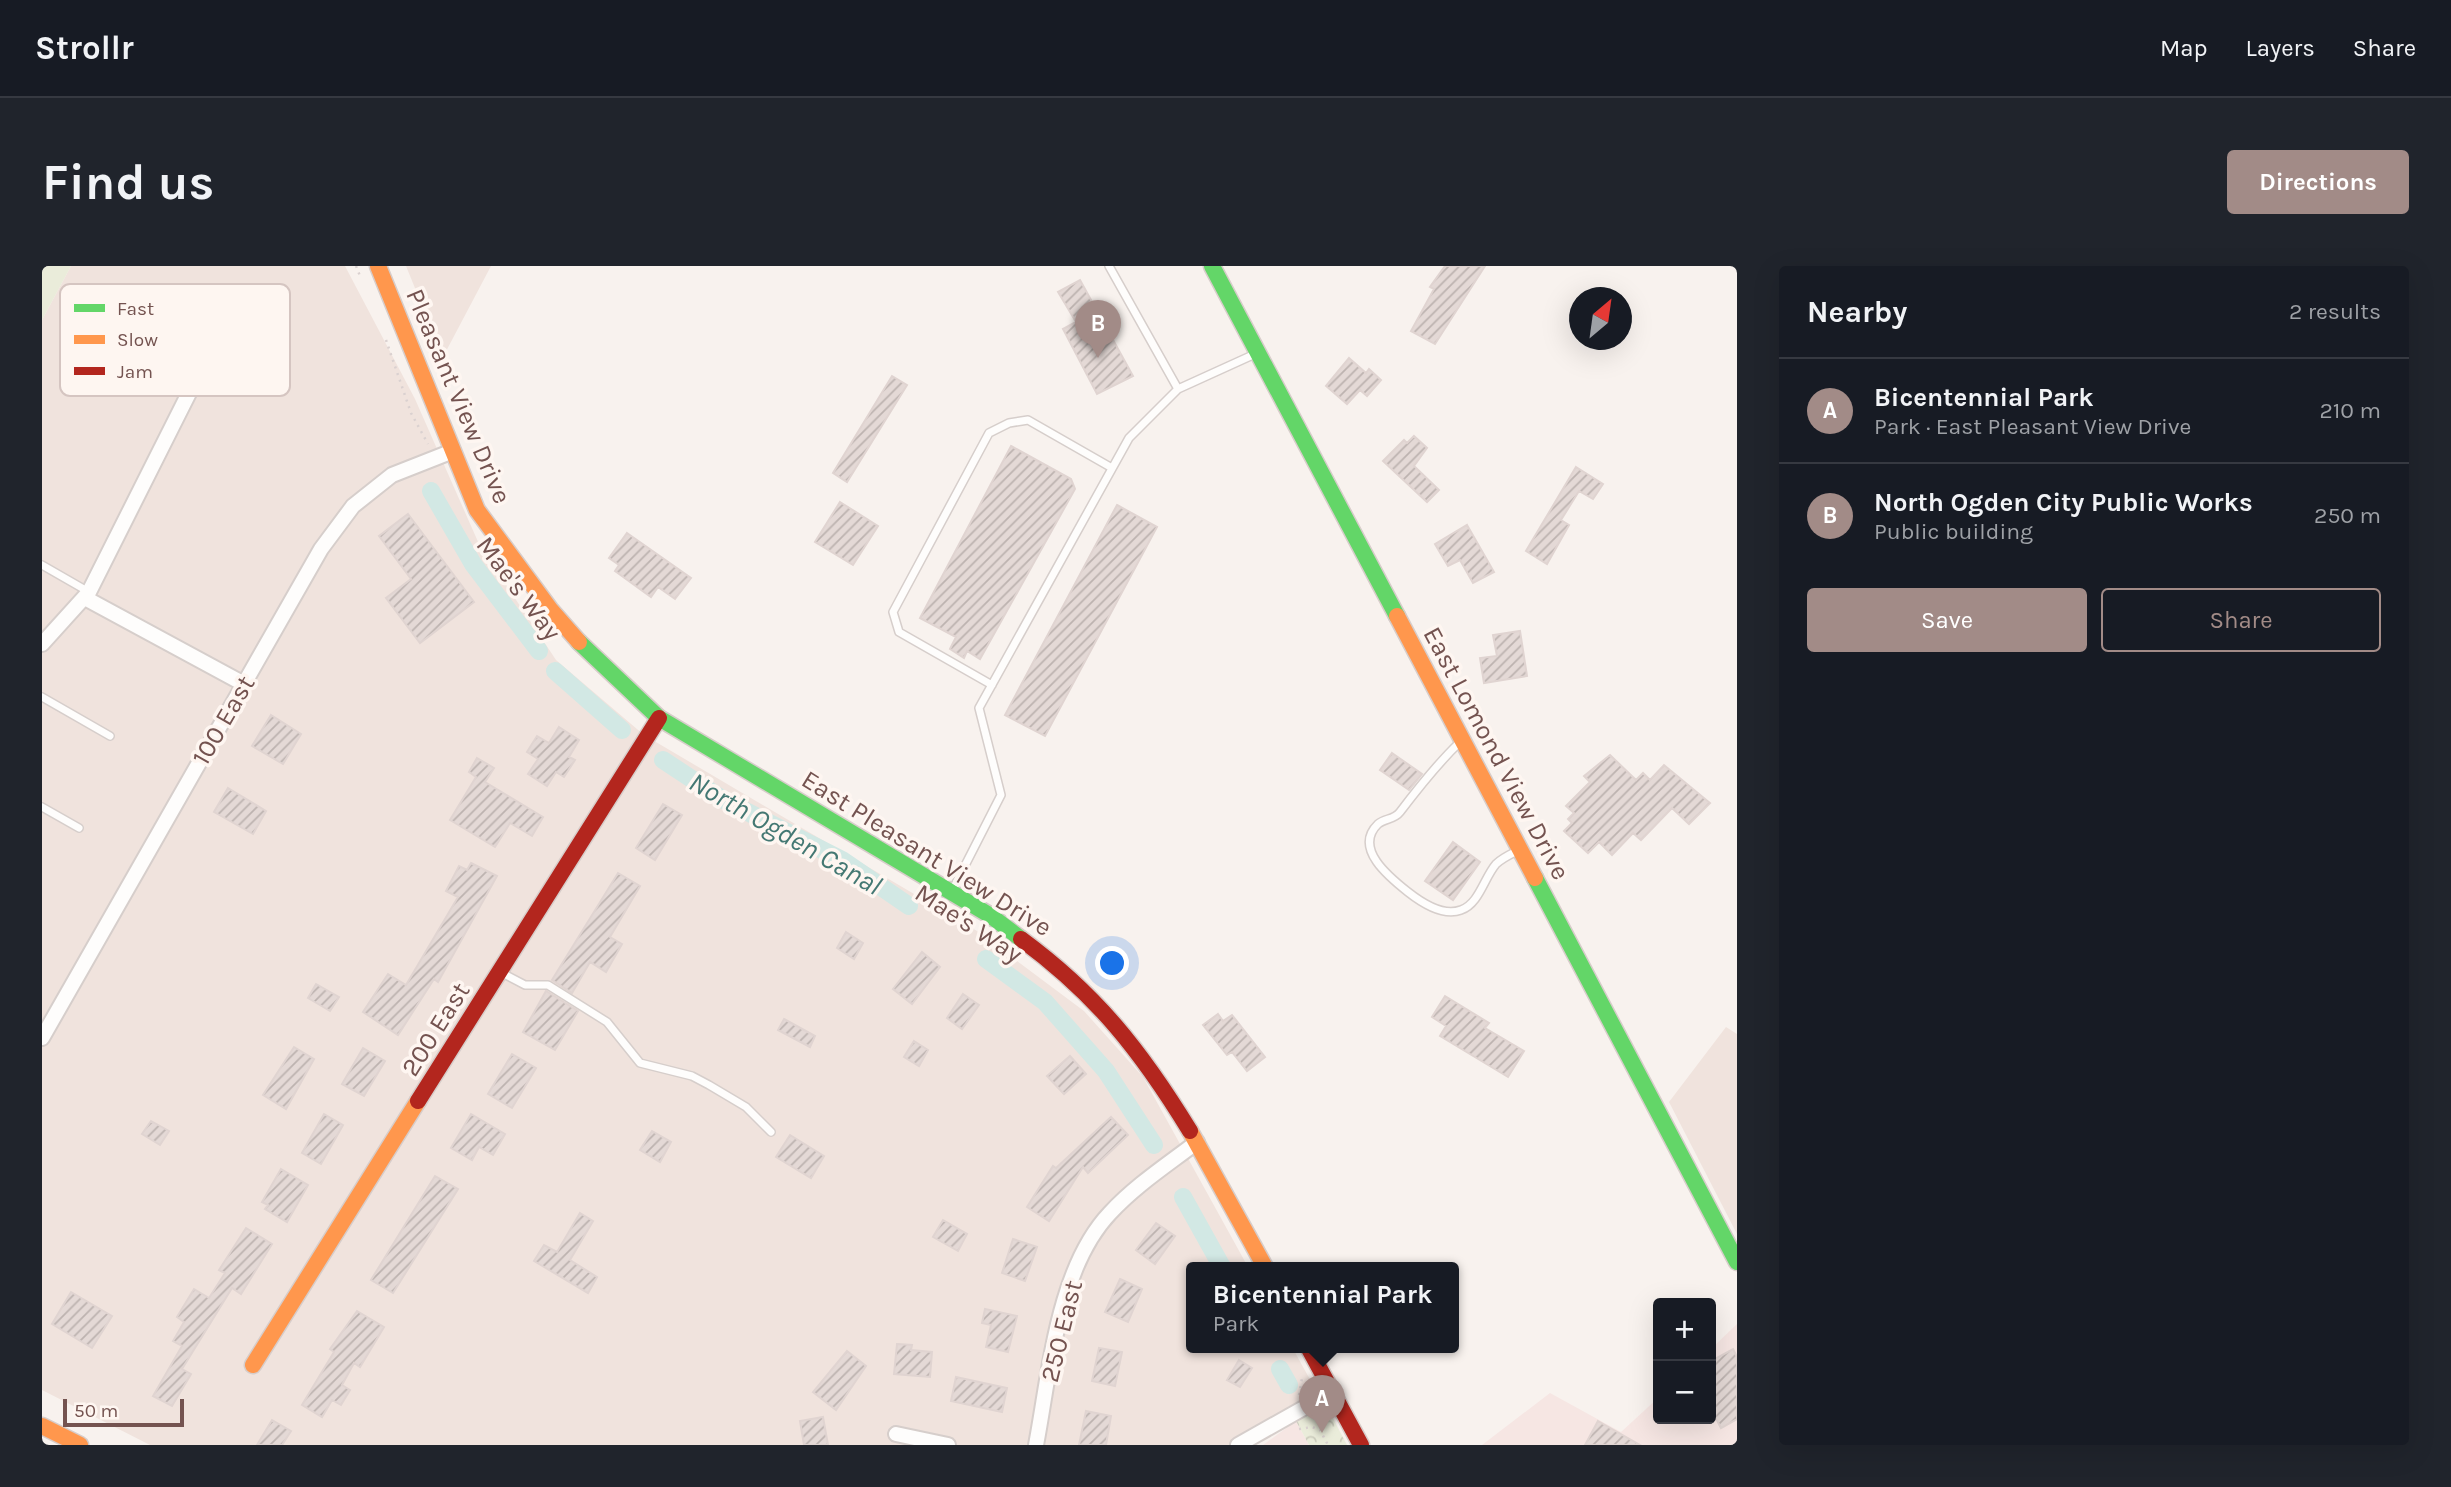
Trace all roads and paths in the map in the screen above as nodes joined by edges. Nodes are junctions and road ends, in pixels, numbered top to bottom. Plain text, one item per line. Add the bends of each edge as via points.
1 (356, 266) edge
2 (378, 266) edge
3 (1109, 266) edge
4 (1212, 266) edge
5 (362, 280) dead end
6 (383, 331) dead end
7 (1258, 353) junction
8 (1178, 389) junction
9 (187, 396) edge
10 (425, 438) dead end
11 (453, 452) junction
12 (1112, 468) junction
13 (42, 565) edge
14 (87, 595) junction
15 (550, 609) joint
16 (42, 644) edge
17 (244, 684) junction
18 (992, 685) junction
19 (42, 697) edge
20 (659, 719) junction
21 (110, 736) dead end
22 (1462, 740) junction
23 (42, 807) edge
24 (79, 828) dead end
25 (1520, 850) junction
26 (951, 892) junction
27 (500, 971) junction
28 (42, 1038) edge
29 (771, 1132) dead end
30 (1197, 1143) junction
31 (1262, 1262) edge
32 (1737, 1262) edge
33 (1311, 1353) edge
34 (253, 1365) dead end
35 (1332, 1392) junction
36 (42, 1426) edge
37 (1297, 1430) dead end
38 (896, 1434) dead end
39 (80, 1445) edge
40 (948, 1445) edge
41 (1036, 1445) edge
42 (1238, 1445) edge
43 (1328, 1445) edge
44 (1361, 1445) edge

1 - 5 path
2 - 11 street, Pleasant View Drive
3 - 8 lane
4 - 7 street, East Lomond View Drive
6 - 10 path via 411,412
7 - 8 lane
7 - 22 street, East Lomond View Drive
8 - 12 lane via 1129,438
9 - 14 street
11 - 15 street, Pleasant View Drive via 477,510
11 - 17 street, 100 East via 392,475 353,506 321,549
12 - 18 lane
12 - 18 lane via 1028,420 998,428 982,445 893,611 898,632
13 - 14 lane
14 - 16 street
14 - 17 street
15 - 20 street, East Pleasant View Drive via 588,653
17 - 28 street, 100 East
18 - 26 lane via 979,708 1000,795
19 - 21 lane
20 - 26 street, East Pleasant View Drive
20 - 27 street, 200 East
22 - 25 street, East Lomond View Drive
22 - 25 lane via 1397,816 1375,828 1369,839 1372,855 1419,901 1454,912 1471,905 1497,863
23 - 24 lane
25 - 32 street, East Lomond View Drive
26 - 30 street, East Pleasant View Drive via 1031,944 1096,1001 1152,1069
27 - 29 lane via 525,985 548,985 607,1022 640,1063 692,1076 746,1107
27 - 34 street, 200 East
30 - 31 street, East Pleasant View Drive
30 - 41 street, 250 East via 1140,1184 1108,1215 1079,1261 1064,1301
33 - 35 street
35 - 42 street
35 - 44 street
36 - 39 street
37 - 43 path via 1320,1430
38 - 40 street

